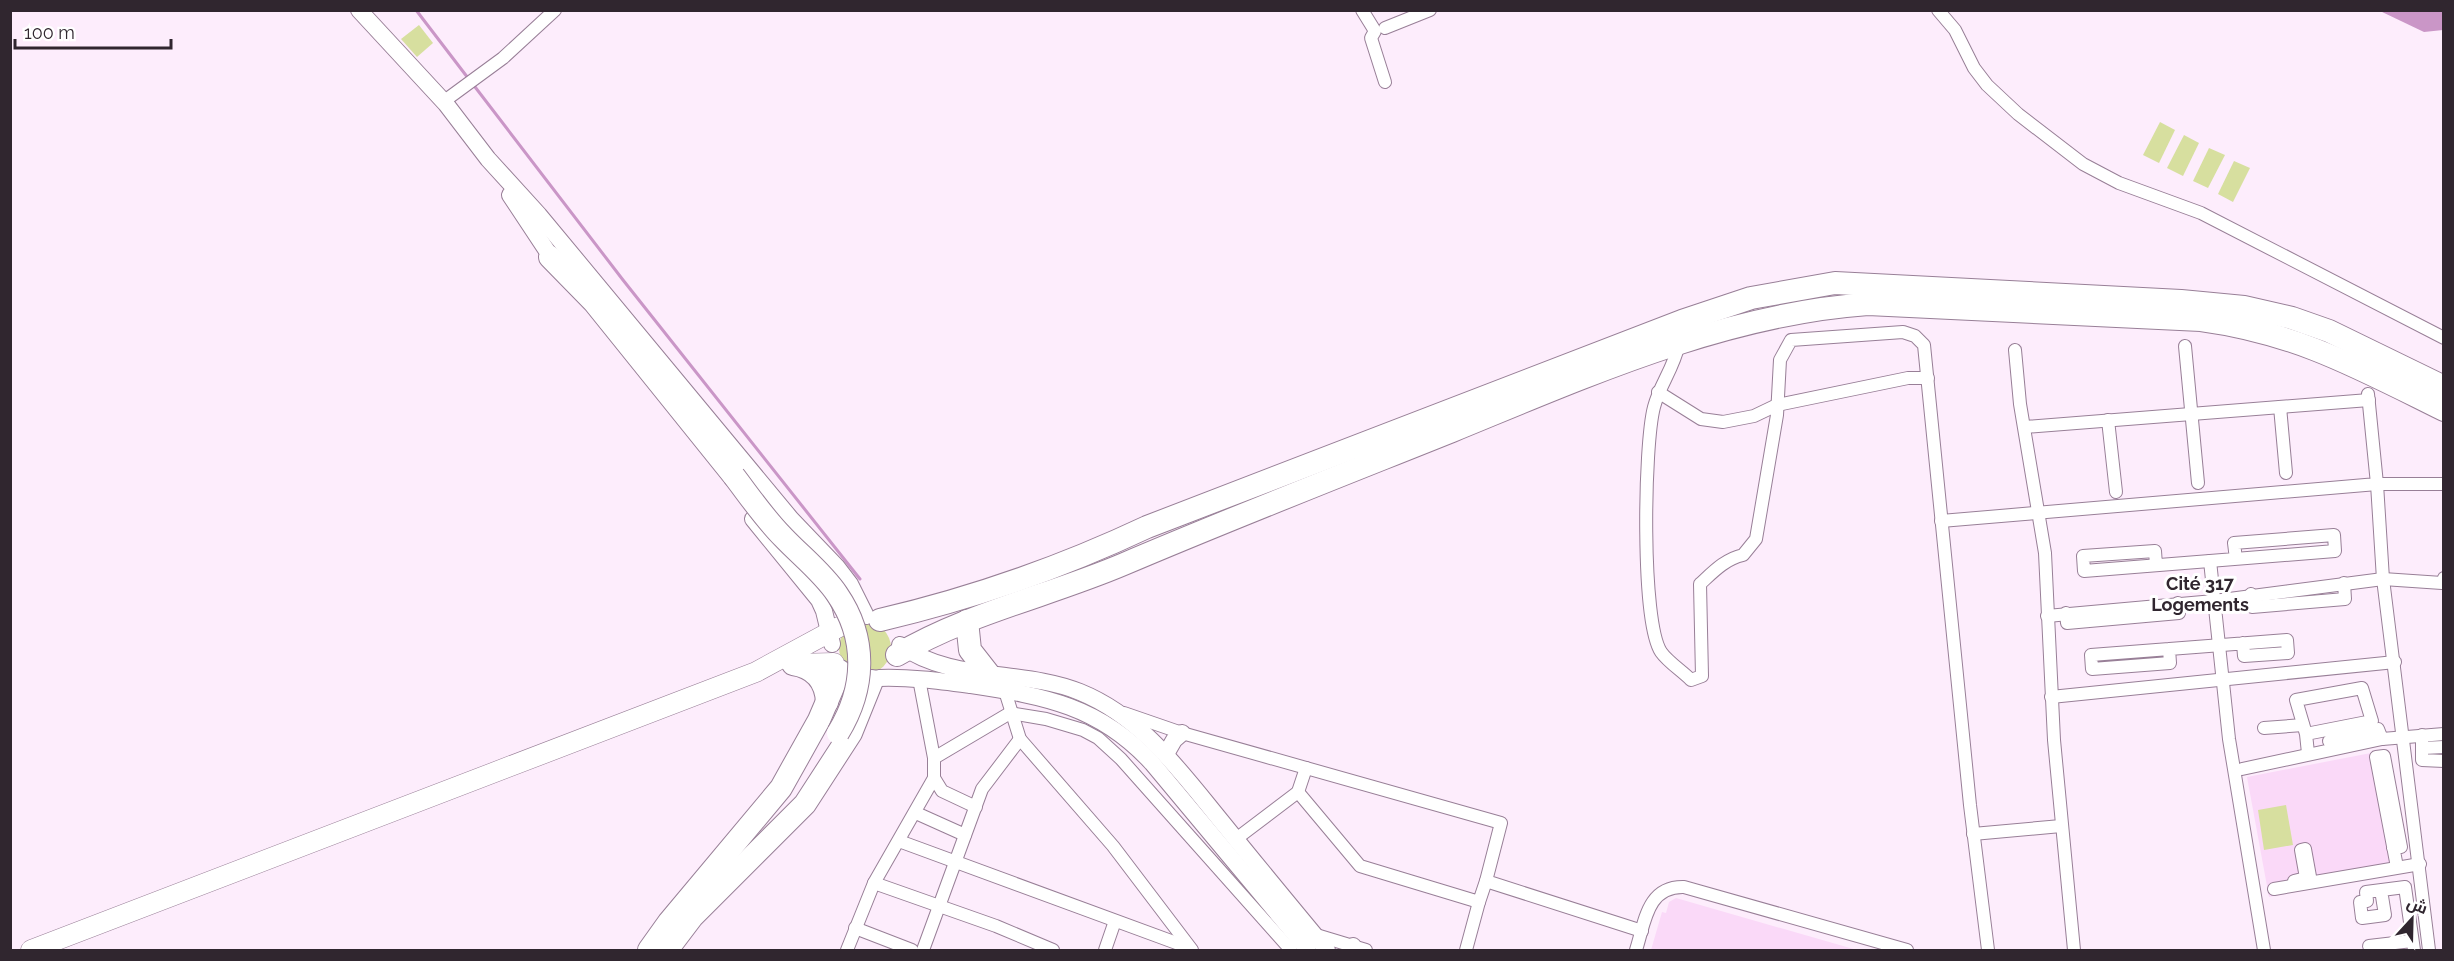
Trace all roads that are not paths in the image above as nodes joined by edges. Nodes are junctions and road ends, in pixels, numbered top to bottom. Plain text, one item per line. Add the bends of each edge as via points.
1 (360, 10) edge
2 (555, 10) edge
3 (1430, 10) edge
4 (1938, 10) edge
5 (1366, 15) edge
6 (1380, 28) junction
7 (1385, 82) dead end
8 (444, 102) junction
9 (488, 159) junction
10 (550, 257) junction
11 (605, 298) junction
12 (2444, 338) edge
13 (1679, 344) junction
14 (2185, 346) dead end
15 (2015, 350) dead end
16 (1928, 378) junction
17 (660, 382) junction
18 (2444, 387) edge
19 (1658, 392) junction
20 (1777, 405) junction
21 (2280, 407) junction
22 (2444, 410) edge
23 (2191, 414) junction
24 (2108, 420) junction
25 (2025, 427) junction
26 (2286, 473) dead end
27 (2198, 483) dead end
28 (2377, 484) junction
29 (2444, 484) edge
30 (2116, 492) dead end
31 (2040, 513) junction
32 (1941, 521) junction
33 (2236, 559) junction
34 (2210, 561) junction
35 (2156, 565) junction
36 (2383, 579) junction
37 (2443, 582) edge
38 (2214, 601) junction
39 (2047, 616) junction
40 (873, 618) junction
41 (967, 621) junction
42 (2243, 643) dead end
43 (2217, 646) junction
44 (835, 648) junction
45 (900, 649) junction
46 (2169, 649) junction
47 (2395, 662) junction
48 (793, 664) junction
49 (756, 672) junction
50 (988, 673) junction
51 (919, 679) junction
52 (876, 680) junction
53 (2225, 681) junction
54 (1005, 691) junction
55 (2051, 697) junction
56 (827, 702) junction
57 (1117, 711) junction
58 (1010, 713) junction
59 (2264, 728) dead end
60 (1182, 733) junction
61 (2444, 734) edge
62 (2422, 735) junction
63 (2403, 736) junction
64 (1020, 739) junction
65 (2306, 740) junction
66 (2444, 747) edge
67 (2423, 748) junction
68 (1166, 754) junction
69 (934, 758) junction
70 (2444, 761) edge
71 (1306, 768) junction
72 (2242, 769) dead end
73 (934, 778) junction
74 (1298, 792) junction
75 (2411, 803) junction
76 (976, 807) junction
77 (916, 813) junction
78 (2061, 826) junction
79 (1973, 834) junction
80 (965, 835) junction
81 (1236, 839) junction
82 (899, 841) junction
83 (736, 859) junction
84 (956, 860) junction
85 (2420, 864) junction
86 (2397, 867) junction
87 (1486, 881) junction
88 (2311, 882) dead end
89 (874, 883) junction
90 (2381, 890) dead end
91 (1479, 902) junction
92 (939, 906) junction
93 (1115, 921) junction
94 (855, 928) junction
95 (1642, 931) junction
96 (1313, 933) junction
97 (2369, 946) dead end
98 (2413, 946) edge
99 (1191, 949) edge
100 (1357, 949) edge
101 (31, 951) edge
102 (649, 951) edge
103 (667, 951) edge
104 (848, 951) edge
105 (912, 951) edge
106 (923, 951) edge
107 (1053, 951) edge
108 (1105, 951) edge
109 (1291, 951) edge
110 (1308, 951) edge
111 (1327, 951) edge
112 (1466, 951) edge
113 (1636, 951) edge
114 (1907, 951) edge
115 (1988, 951) edge
116 (2074, 951) edge
117 (2264, 951) edge
118 (2429, 951) edge

1 - 8 main road
2 - 8 street via 503,58
3 - 6 street
4 - 12 street via 1955,30 1987,85 2083,164 2119,183 2201,213
5 - 6 street
6 - 7 street via 1371,38
8 - 9 main road
9 - 10 main road
9 - 11 main road
10 - 17 highway via 587,293
10 - 44 main road via 819,600
11 - 17 highway
11 - 40 main road via 850,584
13 - 19 street via 1674,366
13 - 22 highway via 1795,312 1868,304 2201,320 2297,341
13 - 41 highway via 1567,383 1112,569
14 - 23 street
15 - 25 street
16 - 20 street via 1908,378
16 - 20 street via 1924,345 1903,332 1791,340 1780,360
16 - 32 street
17 - 83 highway, bridge via 782,536 821,575 845,608 861,672 852,711 838,733 786,804
18 - 40 highway via 2329,331 2244,307 1867,284 1806,287 1751,298 1612,346 1008,585
19 - 20 street via 1701,419 1723,422 1754,416
19 - 20 street via 1653,410 1646,501 1651,619 1661,652 1691,680 1702,676 1700,584 1721,564 1743,555 1756,538
21 - 23 street
21 - 26 street
21 - 28 street via 2368,397
23 - 24 street
23 - 27 street
24 - 25 street
24 - 30 street
25 - 31 street
28 - 29 street
28 - 31 street
28 - 36 street
31 - 32 street
31 - 39 street
32 - 79 street
33 - 33 street via 2234,543 2334,535 2335,551
33 - 34 street
34 - 35 street
34 - 38 street
35 - 35 street via 2084,571 2083,556 2155,551
36 - 37 street
36 - 38 street
36 - 47 street
38 - 39 street
38 - 43 street
39 - 55 street
40 - 44 main road via 854,617
40 - 45 main road via 893,632
41 - 45 highway
41 - 50 highway via 970,650
42 - 43 street
43 - 46 street
43 - 53 street
44 - 48 main road
44 - 49 main road
44 - 52 main road via 852,679
44 - 56 highway
45 - 50 main road via 932,661
45 - 52 main road via 891,669
46 - 46 street via 2170,663 2092,669 2091,655
47 - 53 street
47 - 63 street
48 - 49 main road
48 - 56 highway via 809,668 821,679
49 - 101 main road
50 - 57 main road via 1061,685
51 - 52 main road
51 - 54 main road
51 - 69 street
52 - 83 highway via 851,732 805,804
53 - 55 street
53 - 117 street via 2229,739
54 - 58 street
54 - 110 main road via 1077,708 1126,737
55 - 78 street
56 - 83 highway via 781,788
57 - 60 street
57 - 68 main road
58 - 64 street
58 - 69 street
58 - 109 street via 1065,723 1110,748
59 - 65 street
60 - 68 main road
60 - 71 street
61 - 62 street
62 - 63 street
62 - 67 street
63 - 65 street
63 - 75 street
64 - 76 street via 982,789
64 - 99 street via 1113,846
65 - 65 street via 2296,700 2362,688 2372,721
65 - 72 street
66 - 67 street
67 - 70 street via 2422,760
68 - 81 main road
69 - 73 street
71 - 74 street
71 - 87 street via 1501,823
73 - 76 street via 942,791
73 - 77 street
74 - 81 street
74 - 91 street via 1360,866
75 - 85 street
75 - 86 street via 2389,806
76 - 80 street
77 - 80 street
77 - 82 street
78 - 79 street
78 - 116 street
79 - 115 street
80 - 84 street
81 - 96 main road
82 - 84 street
82 - 89 street
83 - 102 highway via 669,922
83 - 103 highway
84 - 92 street
84 - 93 street
85 - 86 street
85 - 118 street
86 - 88 street
87 - 91 street
87 - 95 street
89 - 92 street
89 - 94 street
90 - 98 street via 2405,887
91 - 112 street
92 - 106 street
92 - 107 street
93 - 99 street
93 - 108 street
94 - 104 street
94 - 105 street
95 - 113 street
95 - 114 street via 1656,896 1672,887 1684,887
96 - 100 street
96 - 111 main road
97 - 98 street

